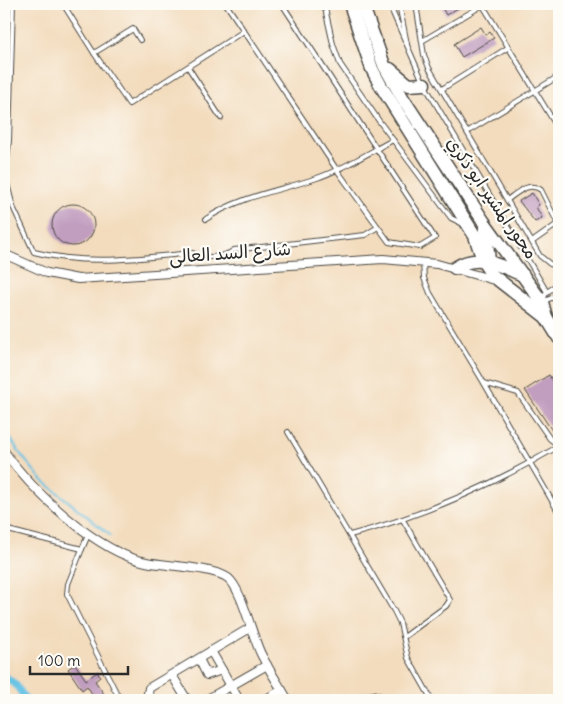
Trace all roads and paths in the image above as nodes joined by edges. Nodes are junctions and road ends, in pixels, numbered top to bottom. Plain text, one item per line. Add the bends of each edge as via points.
1 (13, 4) edge
2 (63, 4) edge
3 (226, 4) edge
4 (282, 4) edge
5 (324, 4) edge
6 (350, 4) edge
7 (362, 4) edge
8 (389, 4) edge
9 (398, 4) edge
10 (416, 4) edge
11 (483, 4) edge
12 (244, 31) junction
13 (140, 40) dead end
14 (422, 41) junction
15 (509, 47) junction
16 (94, 53) junction
17 (409, 54) junction
18 (384, 65) junction
19 (188, 67) junction
20 (559, 76) edge
21 (424, 84) junction
22 (442, 89) junction
23 (535, 91) junction
24 (221, 118) dead end
25 (559, 130) edge
26 (467, 132) junction
27 (393, 140) junction
28 (377, 149) junction
29 (337, 170) junction
30 (507, 200) junction
31 (206, 219) dead end
32 (484, 222) junction
33 (378, 227) junction
34 (472, 231) junction
35 (532, 242) junction
36 (4, 254) edge
37 (422, 262) junction
38 (486, 263) junction
39 (559, 266) edge
40 (456, 268) junction
41 (523, 275) junction
42 (501, 282) junction
43 (559, 284) edge
44 (559, 295) edge
45 (544, 297) junction
46 (546, 317) junction
47 (559, 338) edge
48 (484, 383) junction
49 (288, 432) dead end
50 (559, 446) edge
51 (4, 451) edge
52 (530, 463) junction
53 (559, 513) edge
54 (403, 520) junction
55 (4, 529) edge
56 (90, 533) junction
57 (350, 536) junction
58 (82, 549) junction
59 (250, 628) junction
60 (404, 637) junction
61 (211, 651) junction
62 (199, 658) junction
63 (267, 665) junction
64 (222, 670) junction
65 (172, 675) junction
66 (231, 686) junction
67 (282, 690) junction
68 (120, 700) edge
69 (151, 700) edge
70 (187, 700) edge
71 (206, 700) edge
72 (239, 700) edge
73 (264, 700) edge
74 (288, 700) edge
75 (432, 700) edge

1 - 33 lane via 5,176 13,207 34,252 88,261 192,252 200,257 365,235
2 - 16 lane
3 - 12 lane
4 - 28 lane
5 - 27 lane via 340,64
6 - 34 main road, محور المشير ابو ذكري via 381,86
7 - 18 main road, محور المشير ابو ذكري
8 - 17 lane
9 - 17 lane
10 - 14 lane
11 - 14 lane
11 - 15 lane
12 - 19 lane
12 - 29 lane
13 - 16 lane via 132,29
14 - 22 lane via 426,61
15 - 22 lane
15 - 23 lane
16 - 19 lane via 129,104
17 - 21 lane
18 - 21 main road via 409,86
18 - 32 main road, محور المشير ابو ذكري
19 - 24 lane
20 - 23 lane
21 - 45 lane
22 - 26 lane
23 - 25 lane
23 - 26 lane
26 - 30 lane
27 - 28 lane
27 - 34 lane via 451,218
28 - 29 lane
28 - 33 lane via 435,238 420,247 389,242
29 - 31 lane via 236,202
29 - 33 lane
30 - 35 lane
30 - 35 lane via 531,186 541,190 557,222
32 - 38 main road
32 - 41 main road, محور المشير ابو ذكري
34 - 38 main road, محور المشير ابو ذكري
34 - 40 main road via 466,256
35 - 39 lane via 544,261
36 - 37 street, شارع السد العالى via 47,273 95,280 382,259
37 - 40 street, شارع السد العالى
37 - 48 lane via 430,294
38 - 40 main road via 468,261
38 - 41 main road
38 - 42 main road, محور المشير ابو ذكري
40 - 42 street, شارع السد العالى
41 - 45 main road, محور المشير ابو ذكري
42 - 46 main road, محور المشير ابو ذكري
43 - 45 lane
44 - 45 lane
45 - 46 main road, محور المشير ابو ذكري
46 - 47 main road
48 - 50 lane via 518,393
48 - 52 lane
49 - 57 lane
50 - 52 lane
51 - 56 street via 40,494
52 - 53 lane
52 - 54 lane
54 - 57 lane
54 - 60 lane via 450,600
55 - 58 lane
56 - 58 lane
56 - 59 street via 135,559 212,572 228,578 238,591
57 - 60 lane via 394,610
58 - 68 lane via 67,594
59 - 61 street
59 - 63 street
60 - 75 lane via 408,658
61 - 62 street
61 - 64 street
62 - 64 street via 207,675
62 - 65 street
63 - 66 street
63 - 67 street
64 - 66 street
65 - 69 street via 149,688
65 - 70 street
66 - 71 street
66 - 72 street
67 - 73 street
67 - 74 street

